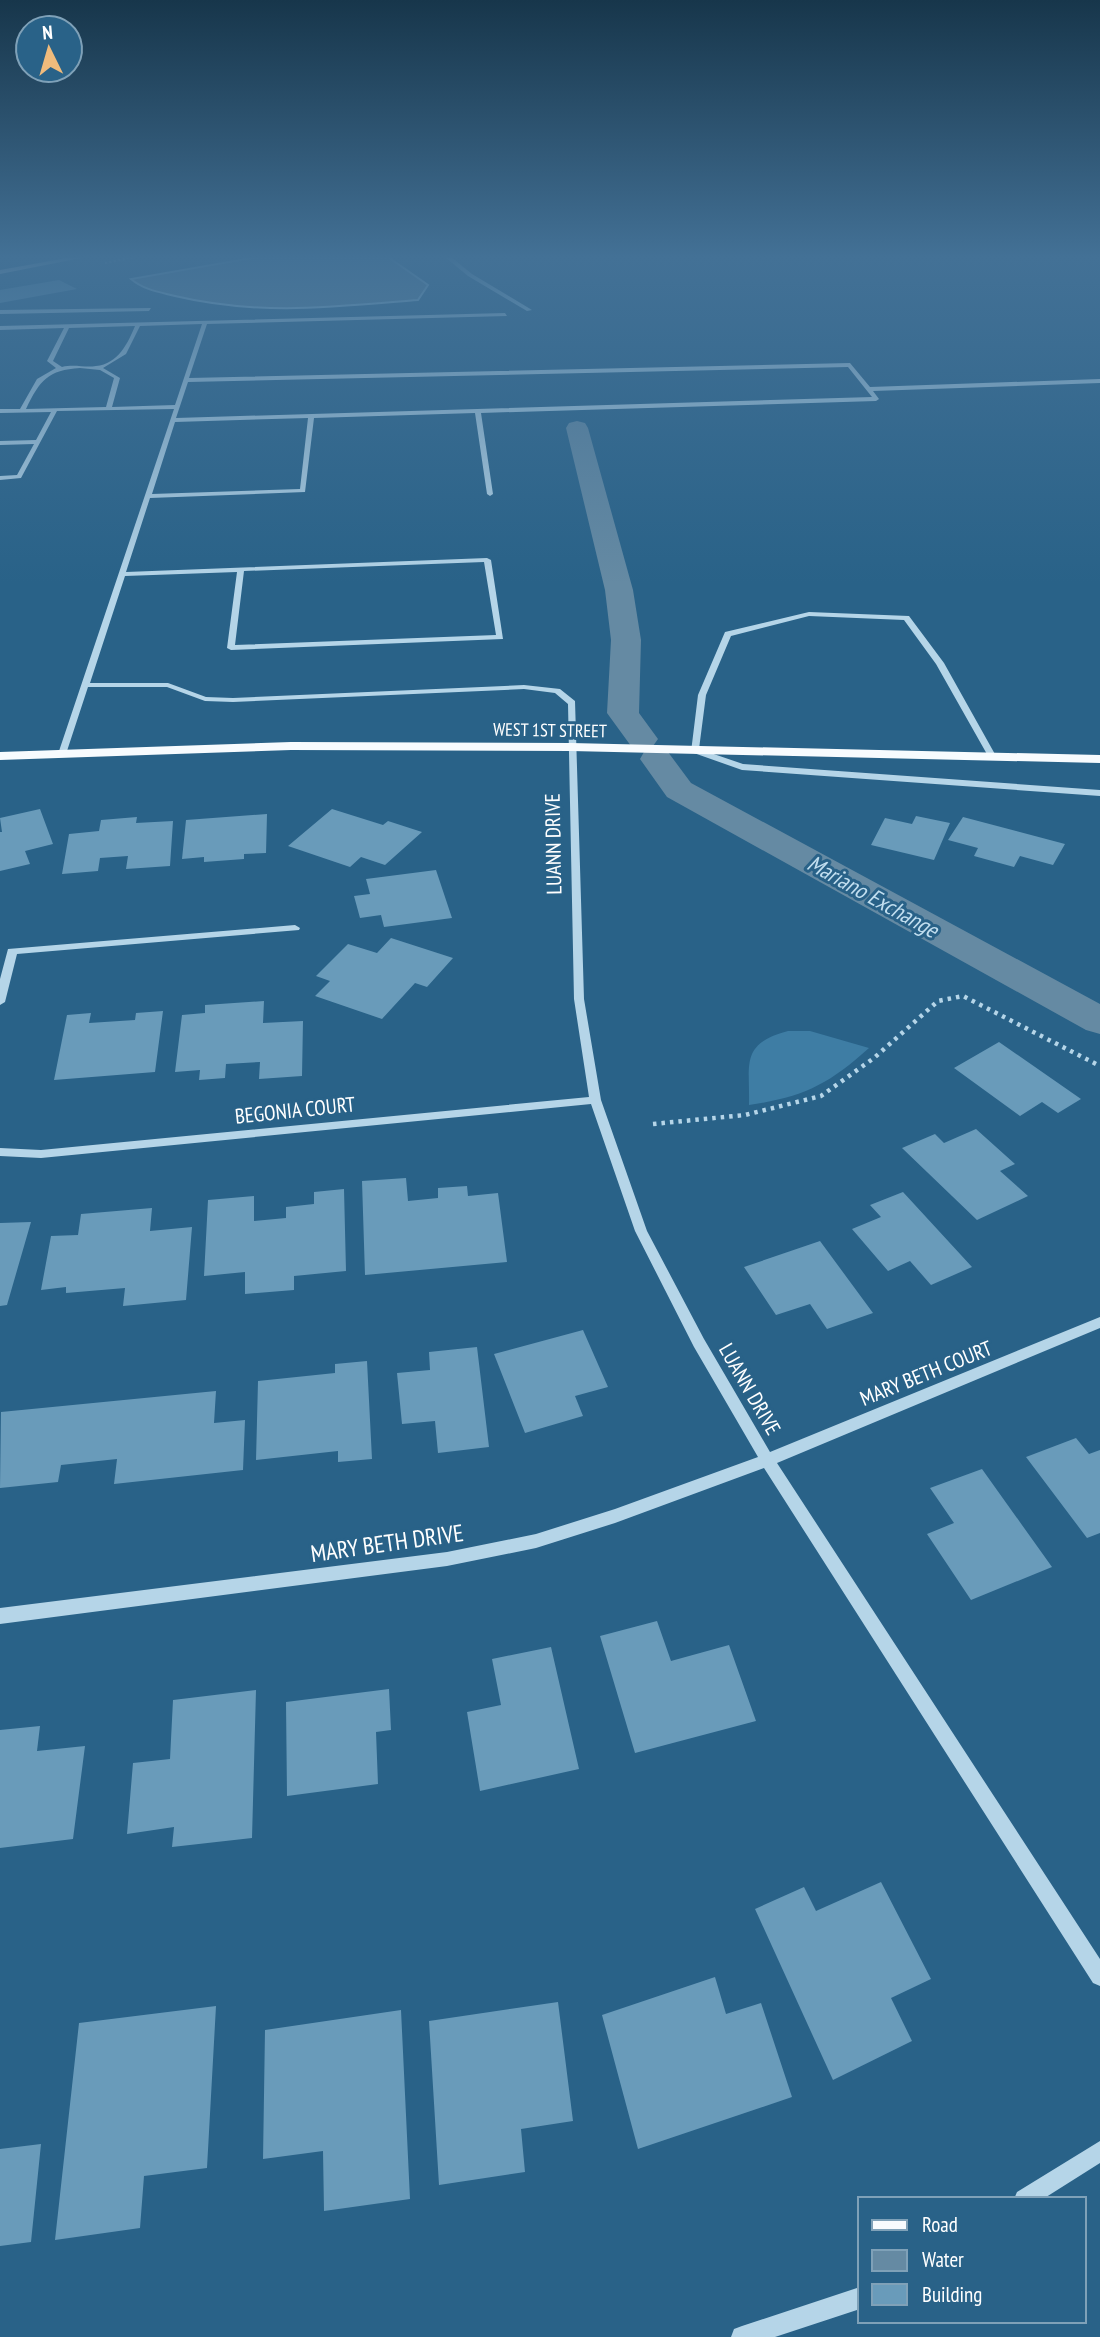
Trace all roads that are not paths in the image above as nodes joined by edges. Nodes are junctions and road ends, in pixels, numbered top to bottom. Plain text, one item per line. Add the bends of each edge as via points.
1 (57, 366) edge
2 (103, 366) edge
3 (191, 366) edge
4 (803, 366) edge
5 (851, 366) edge
6 (98, 368) junction
7 (61, 369) junction
8 (186, 380) junction
9 (1100, 381) edge
10 (869, 389) junction
11 (177, 407) junction
12 (108, 409) junction
13 (55, 410) junction
14 (0, 411) edge
15 (22, 411) junction
16 (478, 411) junction
17 (311, 416) junction
18 (173, 420) junction
19 (38, 442) junction
20 (0, 443) edge
21 (0, 478) edge
22 (490, 494) dead end
23 (148, 496) junction
24 (241, 569) junction
25 (122, 574) junction
26 (85, 685) junction
27 (571, 747) junction
28 (694, 750) junction
29 (62, 754) junction
30 (0, 756) edge
31 (992, 756) junction
32 (1100, 759) edge
33 (1100, 793) edge
34 (295, 928) dead end
35 (0, 1002) edge
36 (595, 1100) junction
37 (0, 1152) edge
38 (1100, 1322) edge
39 (767, 1460) junction
40 (0, 1616) edge
41 (1100, 1976) edge
42 (1100, 2151) edge
43 (1027, 2197) edge
44 (858, 2299) edge
45 (742, 2337) edge

1 - 7 street
2 - 6 street
3 - 8 street
4 - 8 street
5 - 10 street
6 - 7 street
6 - 12 street via 117,378
7 - 15 street via 44,375
8 - 11 street
9 - 10 street
10 - 16 street via 876,399
11 - 12 street
11 - 18 street
12 - 13 street
13 - 15 street
13 - 19 street
14 - 15 street
16 - 17 street
16 - 22 street
17 - 18 street
17 - 23 street via 303,491
18 - 23 street
19 - 20 street
19 - 21 street via 19,477
23 - 25 street
24 - 24 street via 487,560 500,637 231,648
24 - 25 street
25 - 26 street
26 - 27 street, LUANN DRIVE via 168,685 205,699 233,700 524,687 557,691 572,702
26 - 29 street
27 - 28 main road, WEST 1ST STREET
27 - 29 main road, WEST 1ST STREET via 221,747
27 - 36 street, LUANN DRIVE via 579,999
28 - 31 main road, WEST 1ST STREET
28 - 31 street via 702,695 727,634 809,614 906,618 940,663
28 - 33 street via 741,767
29 - 30 main road, WEST 1ST STREET
31 - 32 main road, WEST 1ST STREET
34 - 35 street via 12,951
36 - 37 street, BEGONIA COURT via 41,1154
36 - 39 street, LUANN DRIVE via 641,1231
38 - 39 street, MARY BETH COURT
39 - 40 street, MARY BETH DRIVE via 615,1516 447,1559
39 - 41 street, LUANN DRIVE
42 - 43 street
44 - 45 street

